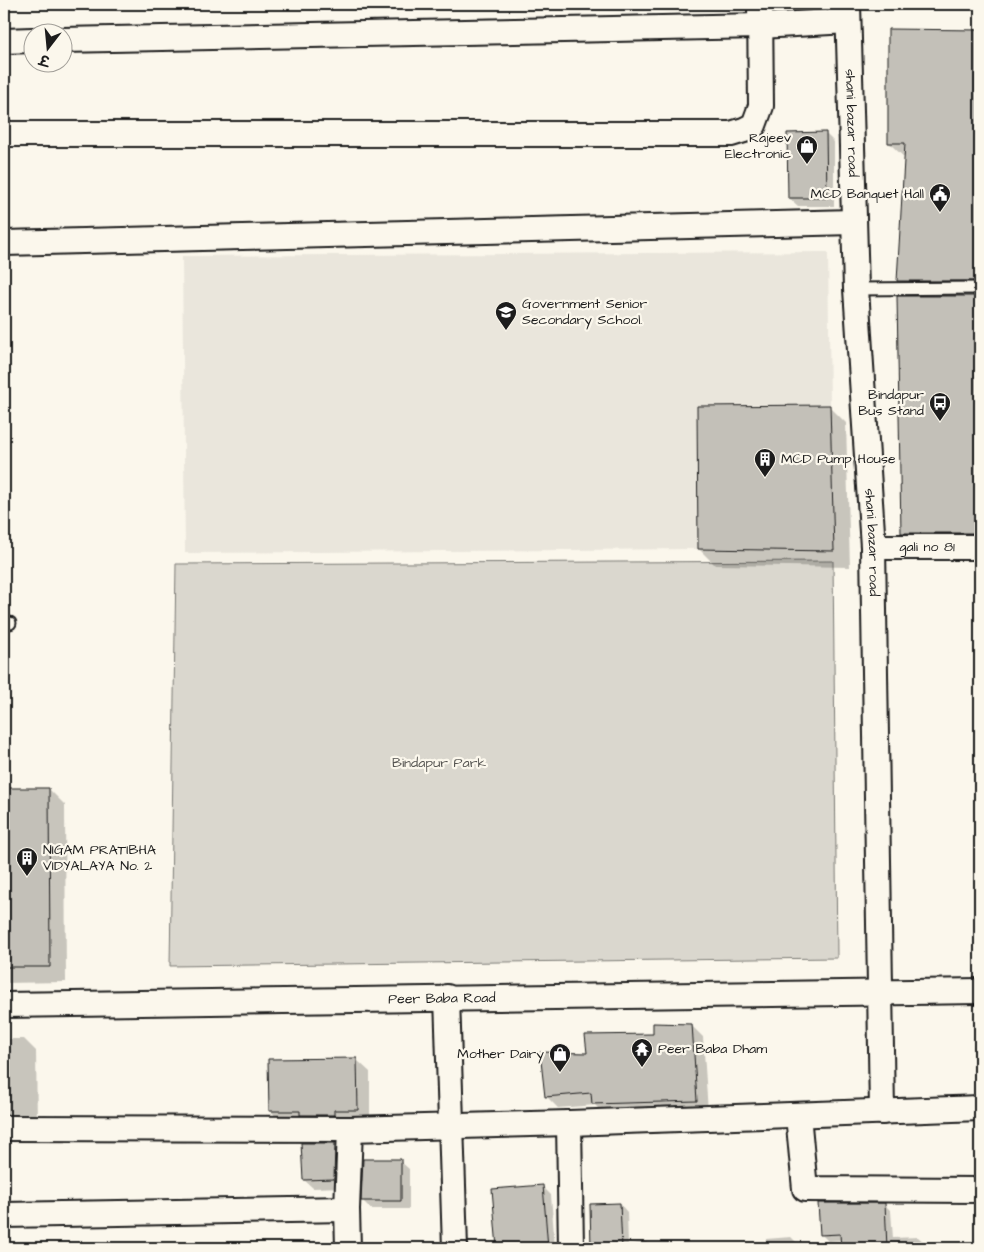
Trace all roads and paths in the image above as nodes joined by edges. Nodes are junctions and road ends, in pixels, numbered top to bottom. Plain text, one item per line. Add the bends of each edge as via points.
1 (848, 12) edge
2 (760, 15) edge
3 (22, 40) edge
4 (72, 40) edge
5 (4, 41) edge
6 (4, 134) edge
7 (854, 222) junction
8 (4, 243) edge
9 (980, 288) edge
10 (856, 289) junction
11 (873, 547) junction
12 (980, 547) edge
13 (980, 991) edge
14 (880, 992) junction
15 (446, 997) junction
16 (4, 1005) edge
17 (980, 1108) edge
18 (882, 1112) junction
19 (798, 1115) junction
20 (569, 1123) junction
21 (451, 1125) junction
22 (4, 1128) edge
23 (350, 1129) junction
24 (980, 1190) edge
25 (347, 1209) junction
26 (4, 1215) edge
27 (348, 1248) edge
28 (455, 1248) edge
29 (571, 1248) edge

1 - 2 street
1 - 7 street, shani bazar road
2 - 4 street
2 - 6 street via 761,106 754,125 732,134
3 - 5 street
7 - 8 street
7 - 10 street, shani bazar road
9 - 10 lane
10 - 11 street, shani bazar road
11 - 12 street, gali no 81
11 - 14 street, shani bazar road
13 - 14 street, Peer Baba Road
14 - 15 street, Peer Baba Road
14 - 18 street, shani bazar road
15 - 16 street, Peer Baba Road
15 - 21 street
17 - 18 street
18 - 19 street
19 - 20 street
19 - 24 street via 805,1189
20 - 21 street
20 - 29 street
21 - 23 street
21 - 28 street
22 - 23 street
23 - 25 street
25 - 26 street
25 - 27 street

